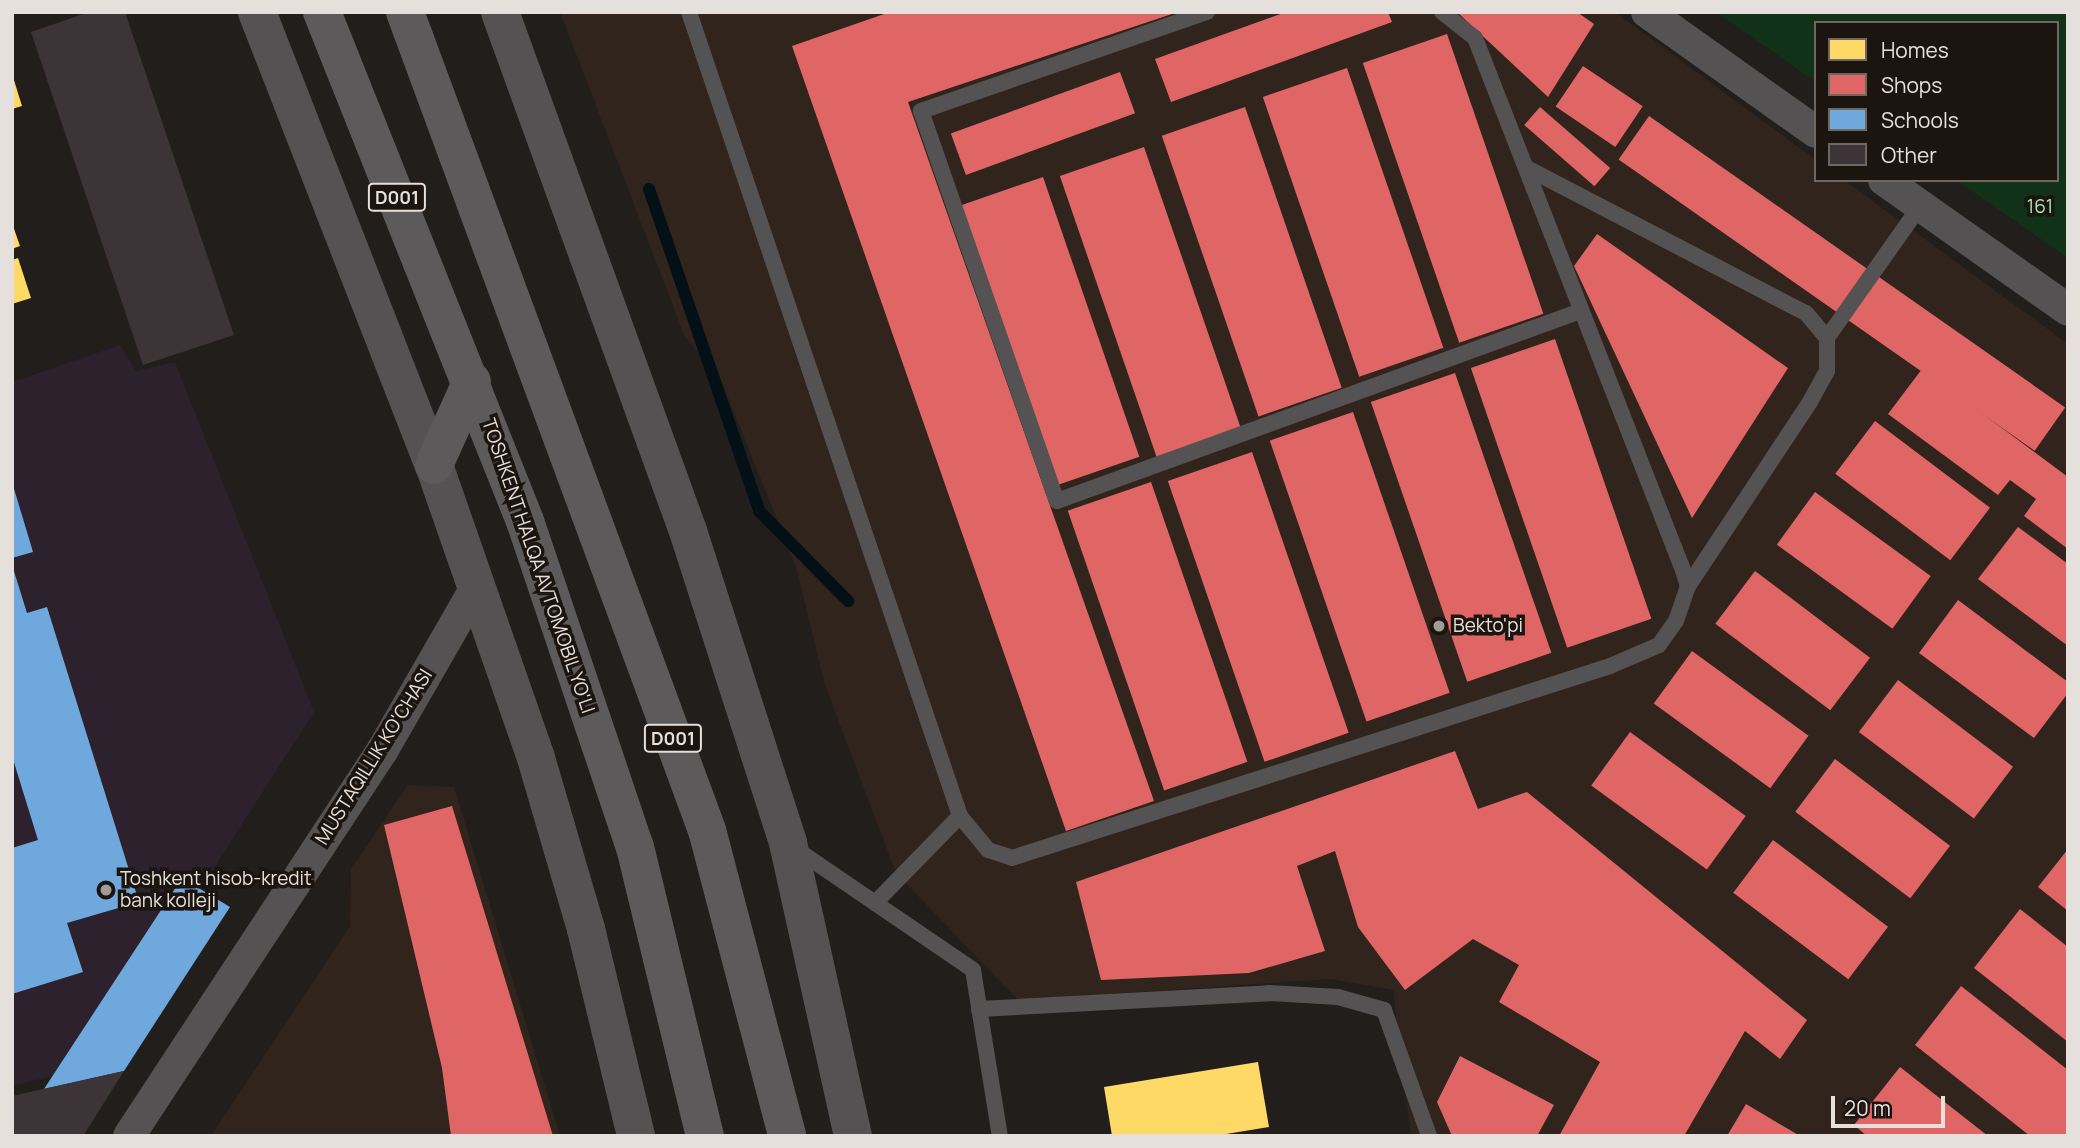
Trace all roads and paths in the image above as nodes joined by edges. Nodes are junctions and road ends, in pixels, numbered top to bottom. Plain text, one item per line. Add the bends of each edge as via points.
1 (257, 12) edge
2 (322, 12) edge
3 (405, 12) edge
4 (500, 12) edge
5 (690, 12) edge
6 (1207, 12) edge
7 (1442, 12) edge
8 (1647, 12) edge
9 (1814, 131) edge
10 (1527, 168) junction
11 (1887, 182) edge
12 (1920, 206) junction
13 (2068, 310) edge
14 (1578, 312) junction
15 (1827, 338) junction
16 (472, 381) junction
17 (434, 465) junction
18 (477, 586) junction
19 (1688, 586) junction
20 (960, 816) junction
21 (788, 843) junction
22 (875, 903) junction
23 (979, 1009) junction
24 (128, 1136) edge
25 (636, 1136) edge
26 (705, 1136) edge
27 (787, 1136) edge
28 (853, 1136) edge
29 (1000, 1136) edge
30 (1429, 1136) edge

1 - 17 street
2 - 16 highway, TOSHKENT HALQA AVTOMOBIL YO'LI / D001
3 - 27 highway, D001 via 707,830
4 - 21 street via 688,531
5 - 20 lane
6 - 14 lane via 921,111 1057,501
7 - 10 lane via 1475,38
8 - 9 street
10 - 14 lane
10 - 15 lane via 1806,313
11 - 12 street
12 - 13 street
12 - 15 lane
14 - 19 lane
15 - 19 lane via 1827,371 1810,402
16 - 17 highway
16 - 26 highway, TOSHKENT HALQA AVTOMOBIL YO'LI / D001 via 526,521 635,847
17 - 18 street
18 - 24 street, MUSTAQILLIK KO'CHASI via 382,751
18 - 25 street via 536,758 586,929
19 - 20 lane via 1676,621 1659,645 1610,666 1012,858 988,850
20 - 22 lane
21 - 22 lane
21 - 28 street
22 - 23 lane via 973,970
23 - 29 lane
23 - 30 lane via 1270,993 1348,1000 1384,1010

